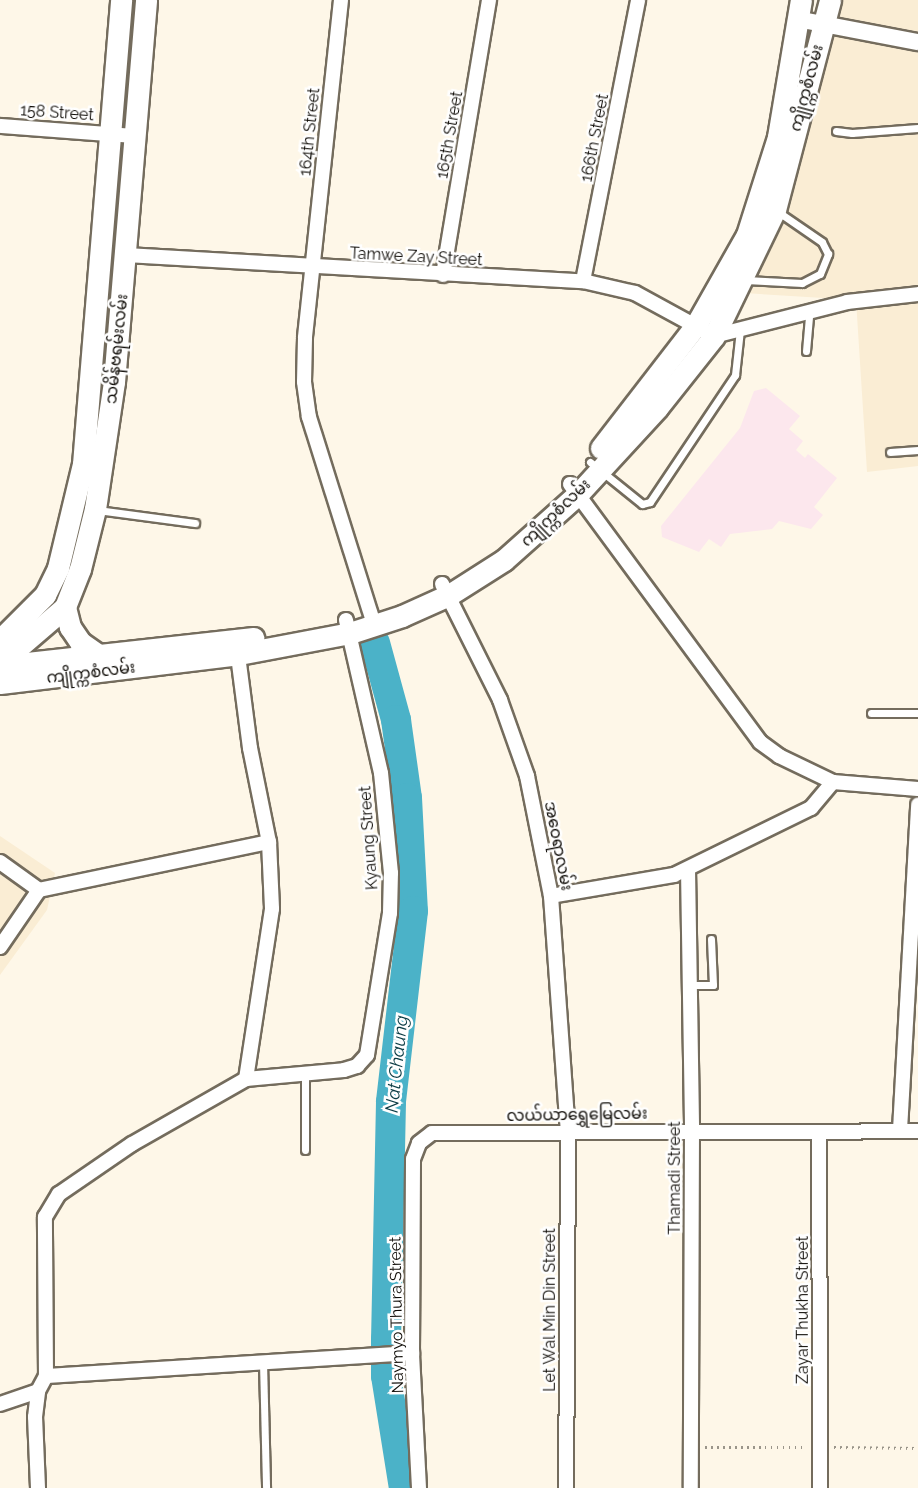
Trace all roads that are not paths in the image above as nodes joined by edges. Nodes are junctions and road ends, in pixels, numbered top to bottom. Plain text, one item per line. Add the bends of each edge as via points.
1 (121, 0) edge
2 (147, 0) edge
3 (341, 0) edge
4 (489, 0) edge
5 (638, 0) edge
6 (830, 0) edge
7 (799, 9) edge
8 (824, 26) junction
9 (918, 42) edge
10 (0, 126) edge
11 (918, 128) edge
12 (836, 131) dead end
13 (112, 134) junction
14 (134, 136) junction
15 (106, 203) junction
16 (128, 204) junction
17 (767, 207) junction
18 (125, 265) junction
19 (312, 267) junction
20 (100, 272) junction
21 (442, 275) junction
22 (736, 275) junction
23 (583, 282) junction
24 (918, 294) edge
25 (810, 314) junction
26 (740, 330) junction
27 (705, 331) junction
28 (807, 351) dead end
29 (918, 450) edge
30 (890, 452) dead end
31 (595, 466) junction
32 (574, 489) junction
33 (95, 509) junction
34 (195, 523) dead end
35 (446, 590) junction
36 (65, 607) junction
37 (372, 619) junction
38 (348, 626) junction
39 (0, 640) edge
40 (237, 647) junction
41 (100, 656) junction
42 (0, 664) edge
43 (0, 683) edge
44 (871, 713) dead end
45 (918, 713) edge
46 (833, 782) junction
47 (918, 789) edge
48 (918, 804) edge
49 (269, 842) junction
50 (0, 862) edge
51 (687, 869) junction
52 (39, 890) junction
53 (551, 896) junction
54 (711, 939) dead end
55 (0, 947) edge
56 (690, 985) junction
57 (305, 1074) junction
58 (246, 1079) junction
59 (692, 1130) junction
60 (900, 1130) junction
61 (918, 1131) edge
62 (819, 1132) junction
63 (568, 1133) junction
64 (419, 1143) joint
65 (305, 1150) dead end
66 (406, 1354) junction
67 (263, 1361) junction
68 (46, 1376) junction
69 (38, 1391) junction
70 (0, 1404) edge
71 (39, 1488) edge
72 (266, 1488) edge
73 (418, 1488) edge
74 (566, 1488) edge
75 (691, 1488) edge
76 (820, 1488) edge

1 - 13 main road, သမိန်ဗရမ်းလမ်း
2 - 14 main road, သမိန်ဗရမ်းလမ်း
3 - 19 street, 164th Street
4 - 21 street, 165th Street
5 - 23 street, 166th Street
6 - 8 main road, ကျိုက္ကစံလမ်း
7 - 8 street
7 - 17 main road, ကျိုက္ကစံလမ်း
8 - 9 street
8 - 17 main road, ကျိုက္ကစံလမ်း
10 - 13 street, 158 Street
11 - 12 lane
13 - 14 street, 158 Street
13 - 15 main road, သမိန်ဗရမ်းလမ်း
14 - 16 main road, သမိန်ဗရမ်းလမ်း
15 - 16 main road
15 - 20 main road, သမိန်ဗရမ်းလမ်း
16 - 18 main road, သမိန်ဗရမ်းလမ်း
17 - 22 main road, ကျိုက္ကစံလမ်း
17 - 22 lane via 822,242 828,254 820,274 802,283
18 - 19 street, Tamwe Zay Street
18 - 20 main road
18 - 33 main road, သမိန်ဗရမ်းလမ်း via 108,435
19 - 21 street, Tamwe Zay Street
19 - 37 street, 164th Street via 304,338 306,401
20 - 39 main road, သမိန်ဗရမ်းလမ်း via 83,464 58,568 38,604
21 - 23 street, Tamwe Zay Street
22 - 27 main road, ကျိုက္ကစံလမ်း
23 - 27 street, Tamwe Zay Street via 635,293
24 - 25 street via 847,302
25 - 26 street
25 - 28 lane
26 - 27 street
26 - 31 lane via 738,358 730,385 650,502 642,504
27 - 31 main road, ကျိုက္ကစံလမ်း via 657,408
29 - 30 lane
31 - 32 main road, ကျိုက္ကစံလမ်း
32 - 35 main road, ကျိုက္ကစံလမ်း via 504,560
32 - 46 street via 745,726 779,756
33 - 34 lane
33 - 36 main road, သမိန်ဗရမ်းလမ်း via 80,569
35 - 37 main road, ကျိုက္ကစံလမ်း
35 - 53 street, အဝေရာလမ်း via 500,700 527,776
36 - 41 main road via 75,634
36 - 42 main road, သမိန်ဗရမ်းလမ်း
37 - 38 main road, ကျိုက္ကစံလမ်း
38 - 40 main road, ကျိုက္ကစံလမ်း
38 - 57 street, Kyaung Street via 381,773 391,873 390,913 367,1055 357,1066
40 - 41 main road, ကျိုက္ကစံလမ်း
40 - 43 main road, ကျိုက္ကစံလမ်း
40 - 49 street via 250,748
41 - 42 main road, ကျိုက္ကစံလမ်း
44 - 45 lane
46 - 47 street
46 - 51 street via 811,808
48 - 60 street
49 - 52 street
49 - 58 street via 270,932
50 - 52 street
51 - 53 street via 674,875
51 - 56 street, Thamadi Street
52 - 55 street
53 - 63 street, အဝေရာလမ်း
54 - 56 lane via 713,985
56 - 59 street, Thamadi Street
57 - 58 street
57 - 65 lane
58 - 68 street via 90,1171 59,1194 51,1205 44,1235
59 - 62 street, လယ်ယာရွှေမြေလမ်း
59 - 63 street, လယ်ယာရွှေမြေလမ်း
59 - 75 street, Thamadi Street
60 - 61 street, လယ်ယာရွှေမြေလမ်း
60 - 62 street, လယ်ယာရွှေမြေလမ်း
62 - 76 street, Zayar Thukha Street
63 - 64 street, လယ်ယာရွှေမြေလမ်း via 432,1133
63 - 74 street, Let Wal Min Din Street
64 - 66 street, Naymyo Thura Street via 413,1159
66 - 67 street
66 - 73 street, Naymyo Thura Street
67 - 68 street
67 - 72 lane
68 - 69 street
69 - 70 street
69 - 71 street via 35,1417

